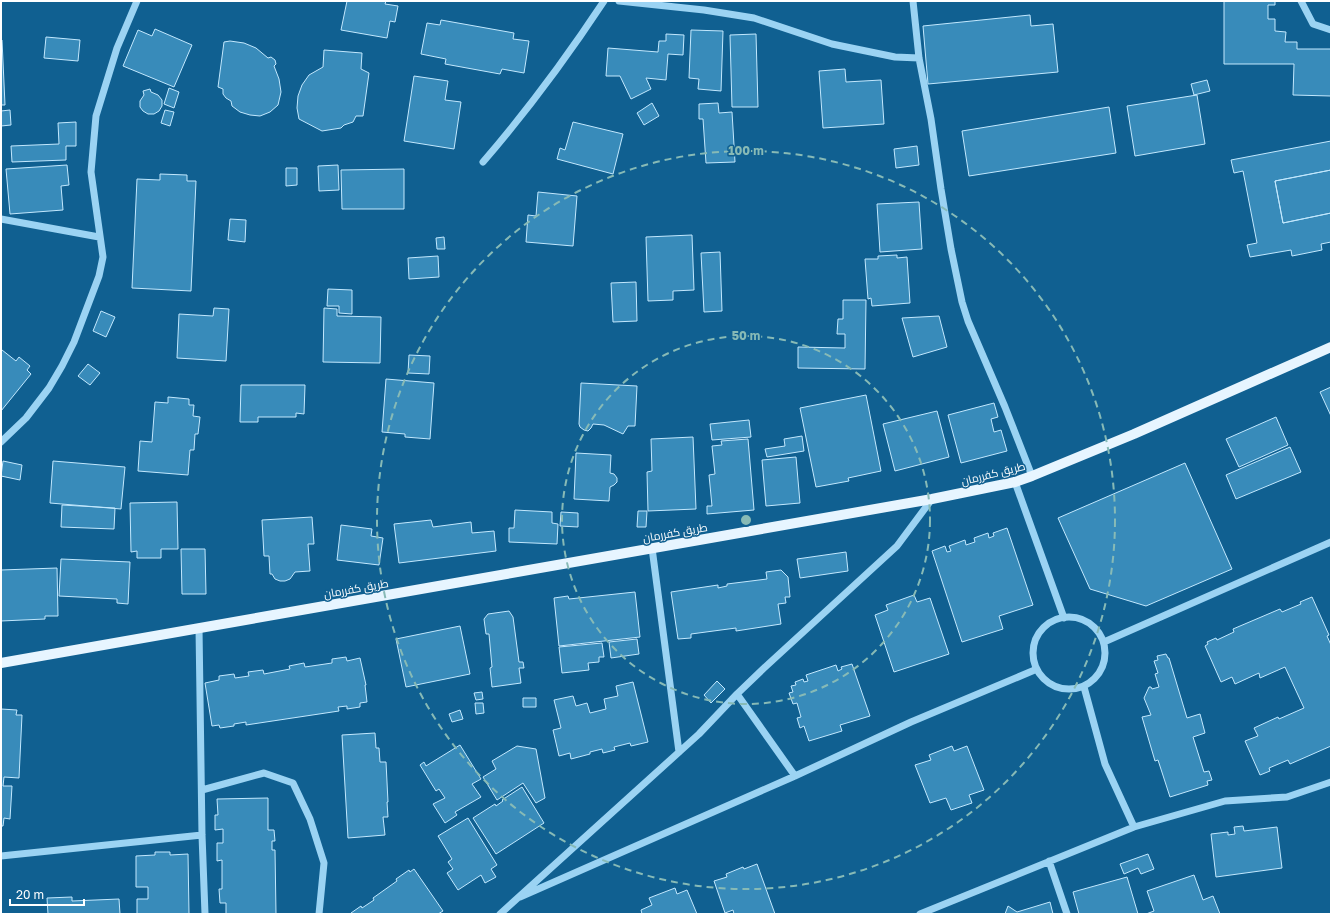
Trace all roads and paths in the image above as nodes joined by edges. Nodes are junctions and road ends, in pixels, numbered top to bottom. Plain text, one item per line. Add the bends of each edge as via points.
1 (137, 1) edge
2 (604, 1) edge
3 (619, 1) edge
4 (913, 1) edge
5 (1301, 1) edge
6 (1331, 30) edge
7 (919, 58) junction
8 (483, 162) dead end
9 (1, 218) edge
10 (99, 237) junction
11 (1331, 347) edge
12 (1, 442) edge
13 (1032, 476) junction
14 (1015, 482) junction
15 (932, 499) junction
16 (1331, 542) edge
17 (652, 548) junction
18 (1064, 618) junction
19 (199, 628) junction
20 (1104, 642) junction
21 (1, 663) edge
22 (1037, 669) junction
23 (1084, 687) junction
24 (737, 694) junction
25 (679, 752) junction
26 (795, 776) junction
27 (1331, 782) edge
28 (202, 790) junction
29 (1134, 827) junction
30 (202, 835) junction
31 (1, 856) edge
32 (1049, 862) junction
33 (514, 900) junction
34 (205, 914) edge
35 (319, 914) edge
36 (500, 914) edge
37 (920, 914) edge
38 (1067, 914) edge

1 - 10 street via 117,48 96,116 91,172
2 - 8 street via 576,43
3 - 7 street via 754,18 853,49 895,57
4 - 7 street
5 - 6 street via 1313,24
7 - 13 street via 962,302
9 - 10 street
10 - 12 street via 103,257 99,276 74,342 35,406
11 - 13 main road, طريق كفررمان
13 - 14 main road, طريق كفررمان
14 - 15 main road, طريق كفررمان
14 - 18 street
15 - 17 main road, طريق كفررمان
15 - 24 street via 897,546
16 - 20 street
17 - 19 main road, طريق كفررمان
17 - 25 street
18 - 20 street via 1070,616 1087,620 1099,631
18 - 22 street via 1054,620 1041,629 1034,644 1033,660
19 - 21 main road, طريق كفررمان
19 - 28 street
20 - 23 street via 1105,663 1098,677
22 - 23 street via 1052,686 1068,690
22 - 26 street via 911,722
23 - 29 street via 1105,764
24 - 25 street
24 - 26 street
25 - 33 street
26 - 33 street
27 - 29 street via 1287,797 1224,801
28 - 30 street
28 - 35 street via 264,773 293,783 310,819 324,863
29 - 32 street
30 - 31 street
30 - 34 street
32 - 37 street
32 - 38 street
33 - 36 street

